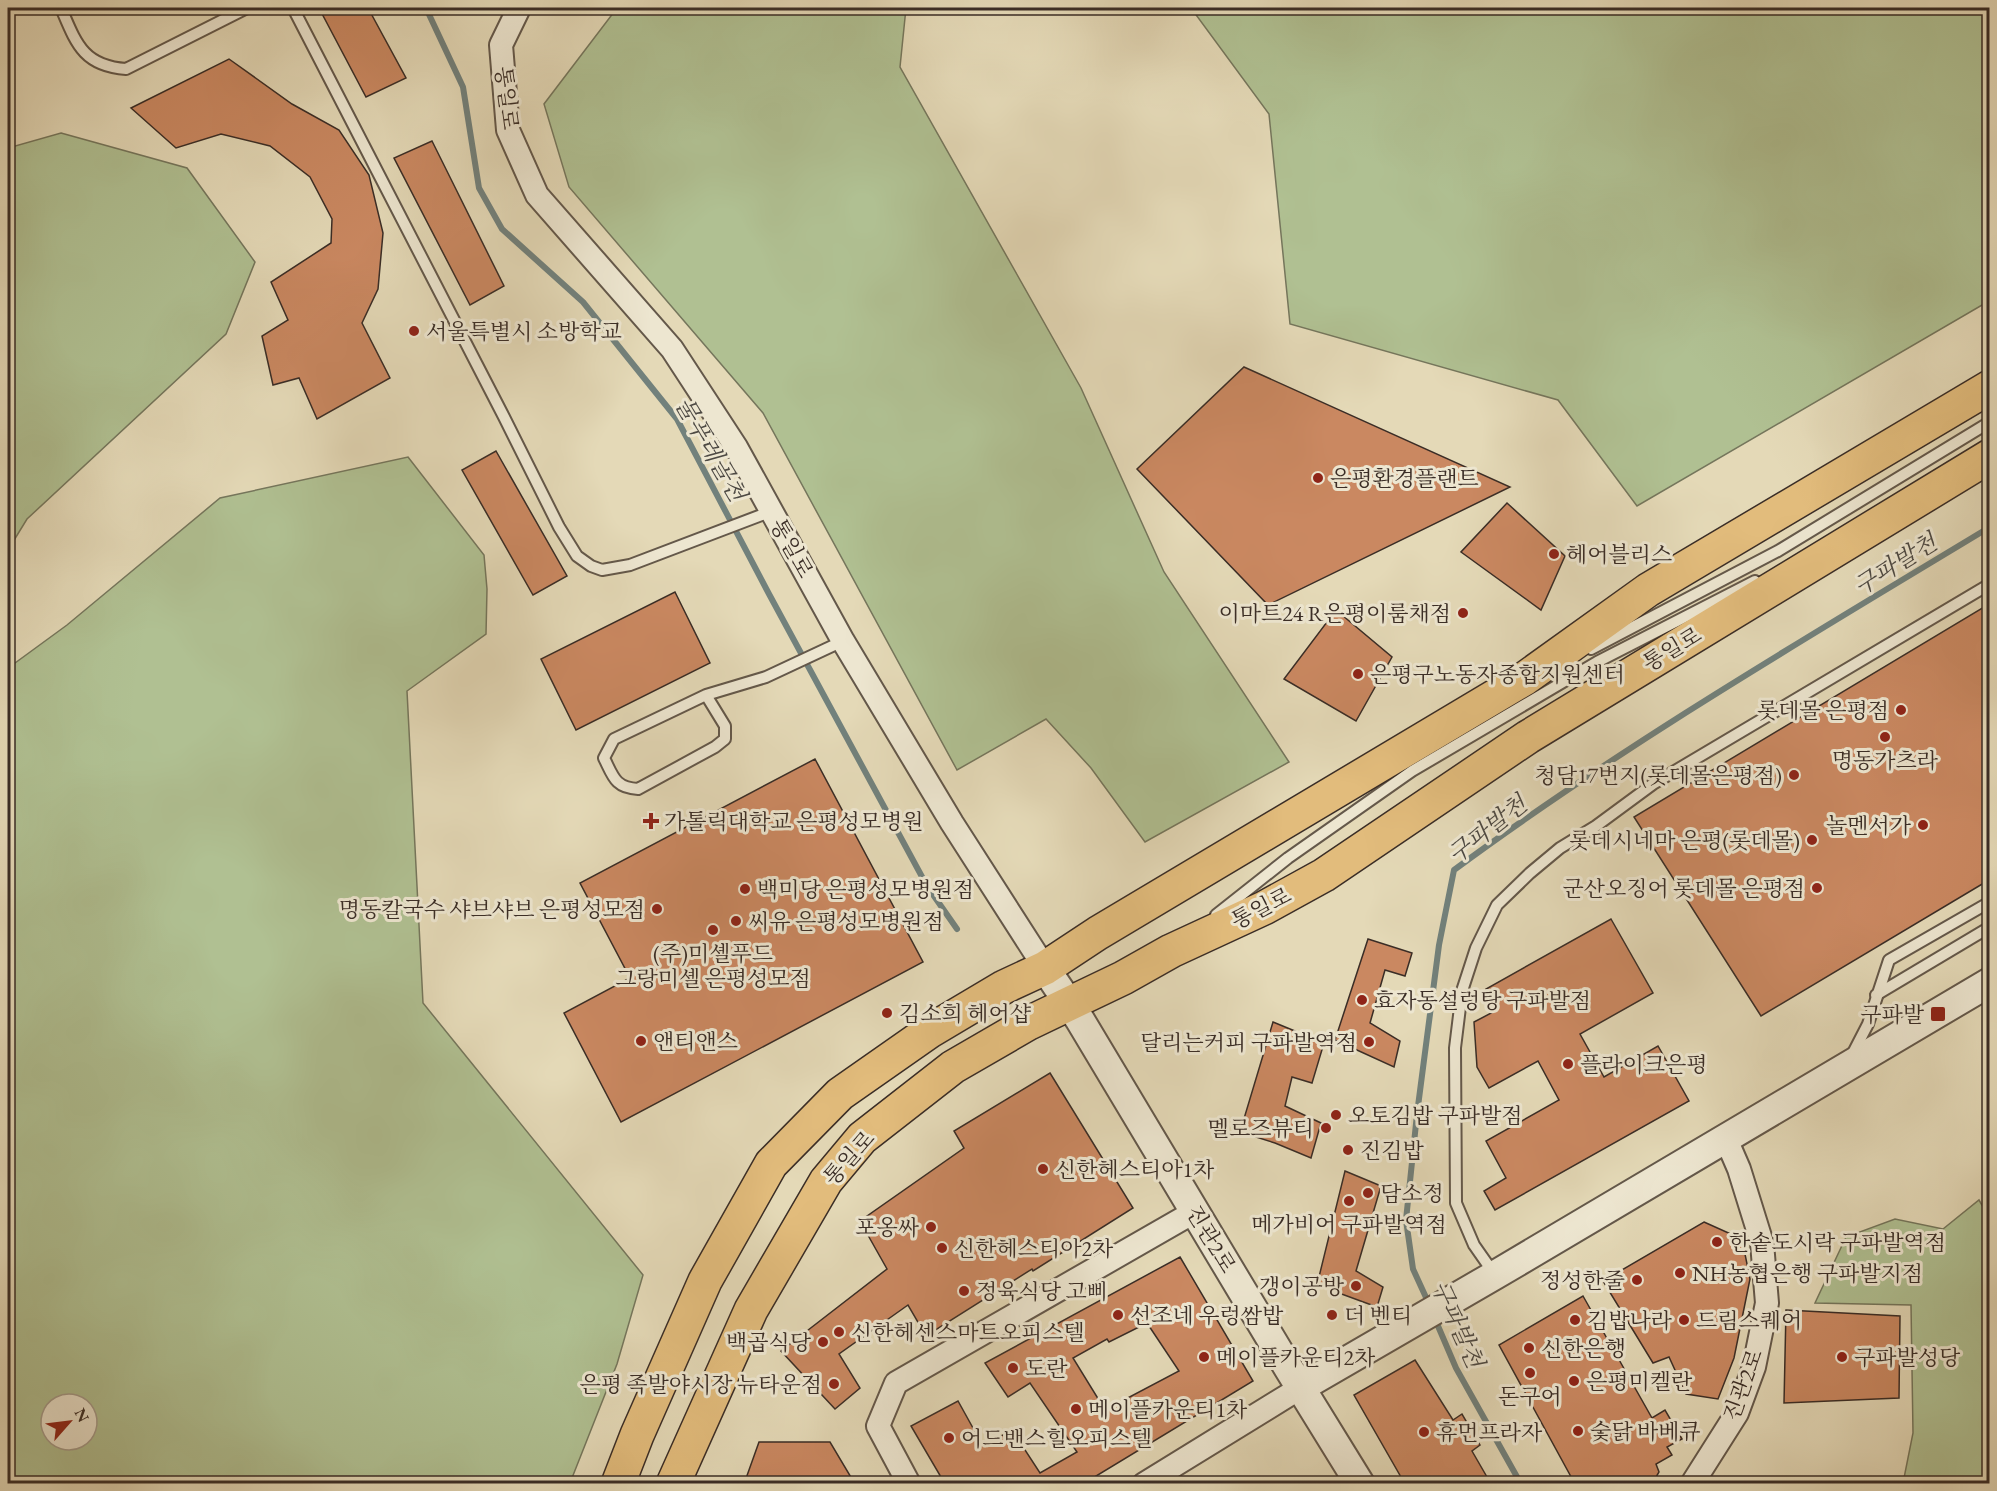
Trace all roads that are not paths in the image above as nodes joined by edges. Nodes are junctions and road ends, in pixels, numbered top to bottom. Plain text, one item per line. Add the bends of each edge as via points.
1 (61, 8) edge
2 (247, 8) edge
3 (293, 8) edge
4 (519, 8) edge
5 (1989, 387) edge
6 (1989, 422) edge
7 (1989, 456) edge
8 (772, 511) junction
9 (1813, 563) junction
10 (1780, 568) dead end
11 (1761, 578) dead end
12 (1989, 584) edge
13 (836, 645) junction
14 (1524, 679) junction
15 (706, 695) junction
16 (1989, 902) edge
17 (1989, 927) edge
18 (1172, 951) junction
19 (1045, 968) junction
20 (1989, 982) edge
21 (1876, 995) junction
22 (1068, 1003) junction
23 (1846, 1068) junction
24 (1726, 1139) junction
25 (1194, 1212) junction
26 (1495, 1275) junction
27 (1300, 1388) junction
28 (618, 1484) edge
29 (673, 1484) edge
30 (909, 1484) edge
31 (1144, 1484) edge
32 (1360, 1484) edge
33 (1692, 1484) edge

1 - 2 lane via 75,43 87,57 111,68 126,69
3 - 8 lane via 558,527 577,556 602,570 630,565
4 - 8 street, 통일로 via 501,45 508,130 537,195 672,349
5 - 14 main road via 1648,590
6 - 14 lane via 1778,551
7 - 9 main road, 통일로
8 - 13 street, 통일로
9 - 10 lane
9 - 18 main road, 통일로 via 1528,737 1324,875
11 - 18 lane via 1597,662 1412,771 1288,858
12 - 26 lane via 1653,784 1560,848 1497,905 1476,948 1462,991 1455,1048 1456,1203 1474,1245
13 - 15 lane via 766,677
13 - 19 street, 통일로
14 - 19 main road
15 - 15 lane via 614,738 604,758 615,780 626,789 638,789 725,738 725,726
16 - 21 lane via 1889,960
17 - 21 lane
18 - 22 main road, 통일로
19 - 22 street, 진관2로
19 - 28 main road via 930,1031 840,1094 771,1164 705,1281
20 - 23 street
21 - 23 lane via 1868,1024
22 - 25 street, 진관2로
22 - 29 main road, 통일로 via 953,1067 862,1138 826,1181 751,1310
23 - 24 street
24 - 26 street
24 - 33 street, 진관2로 via 1762,1243 1767,1303 1754,1367 1737,1413
25 - 27 street, 진관2로
25 - 30 street via 896,1383 878,1426
26 - 27 street
27 - 31 street
27 - 32 street, 진관2로

